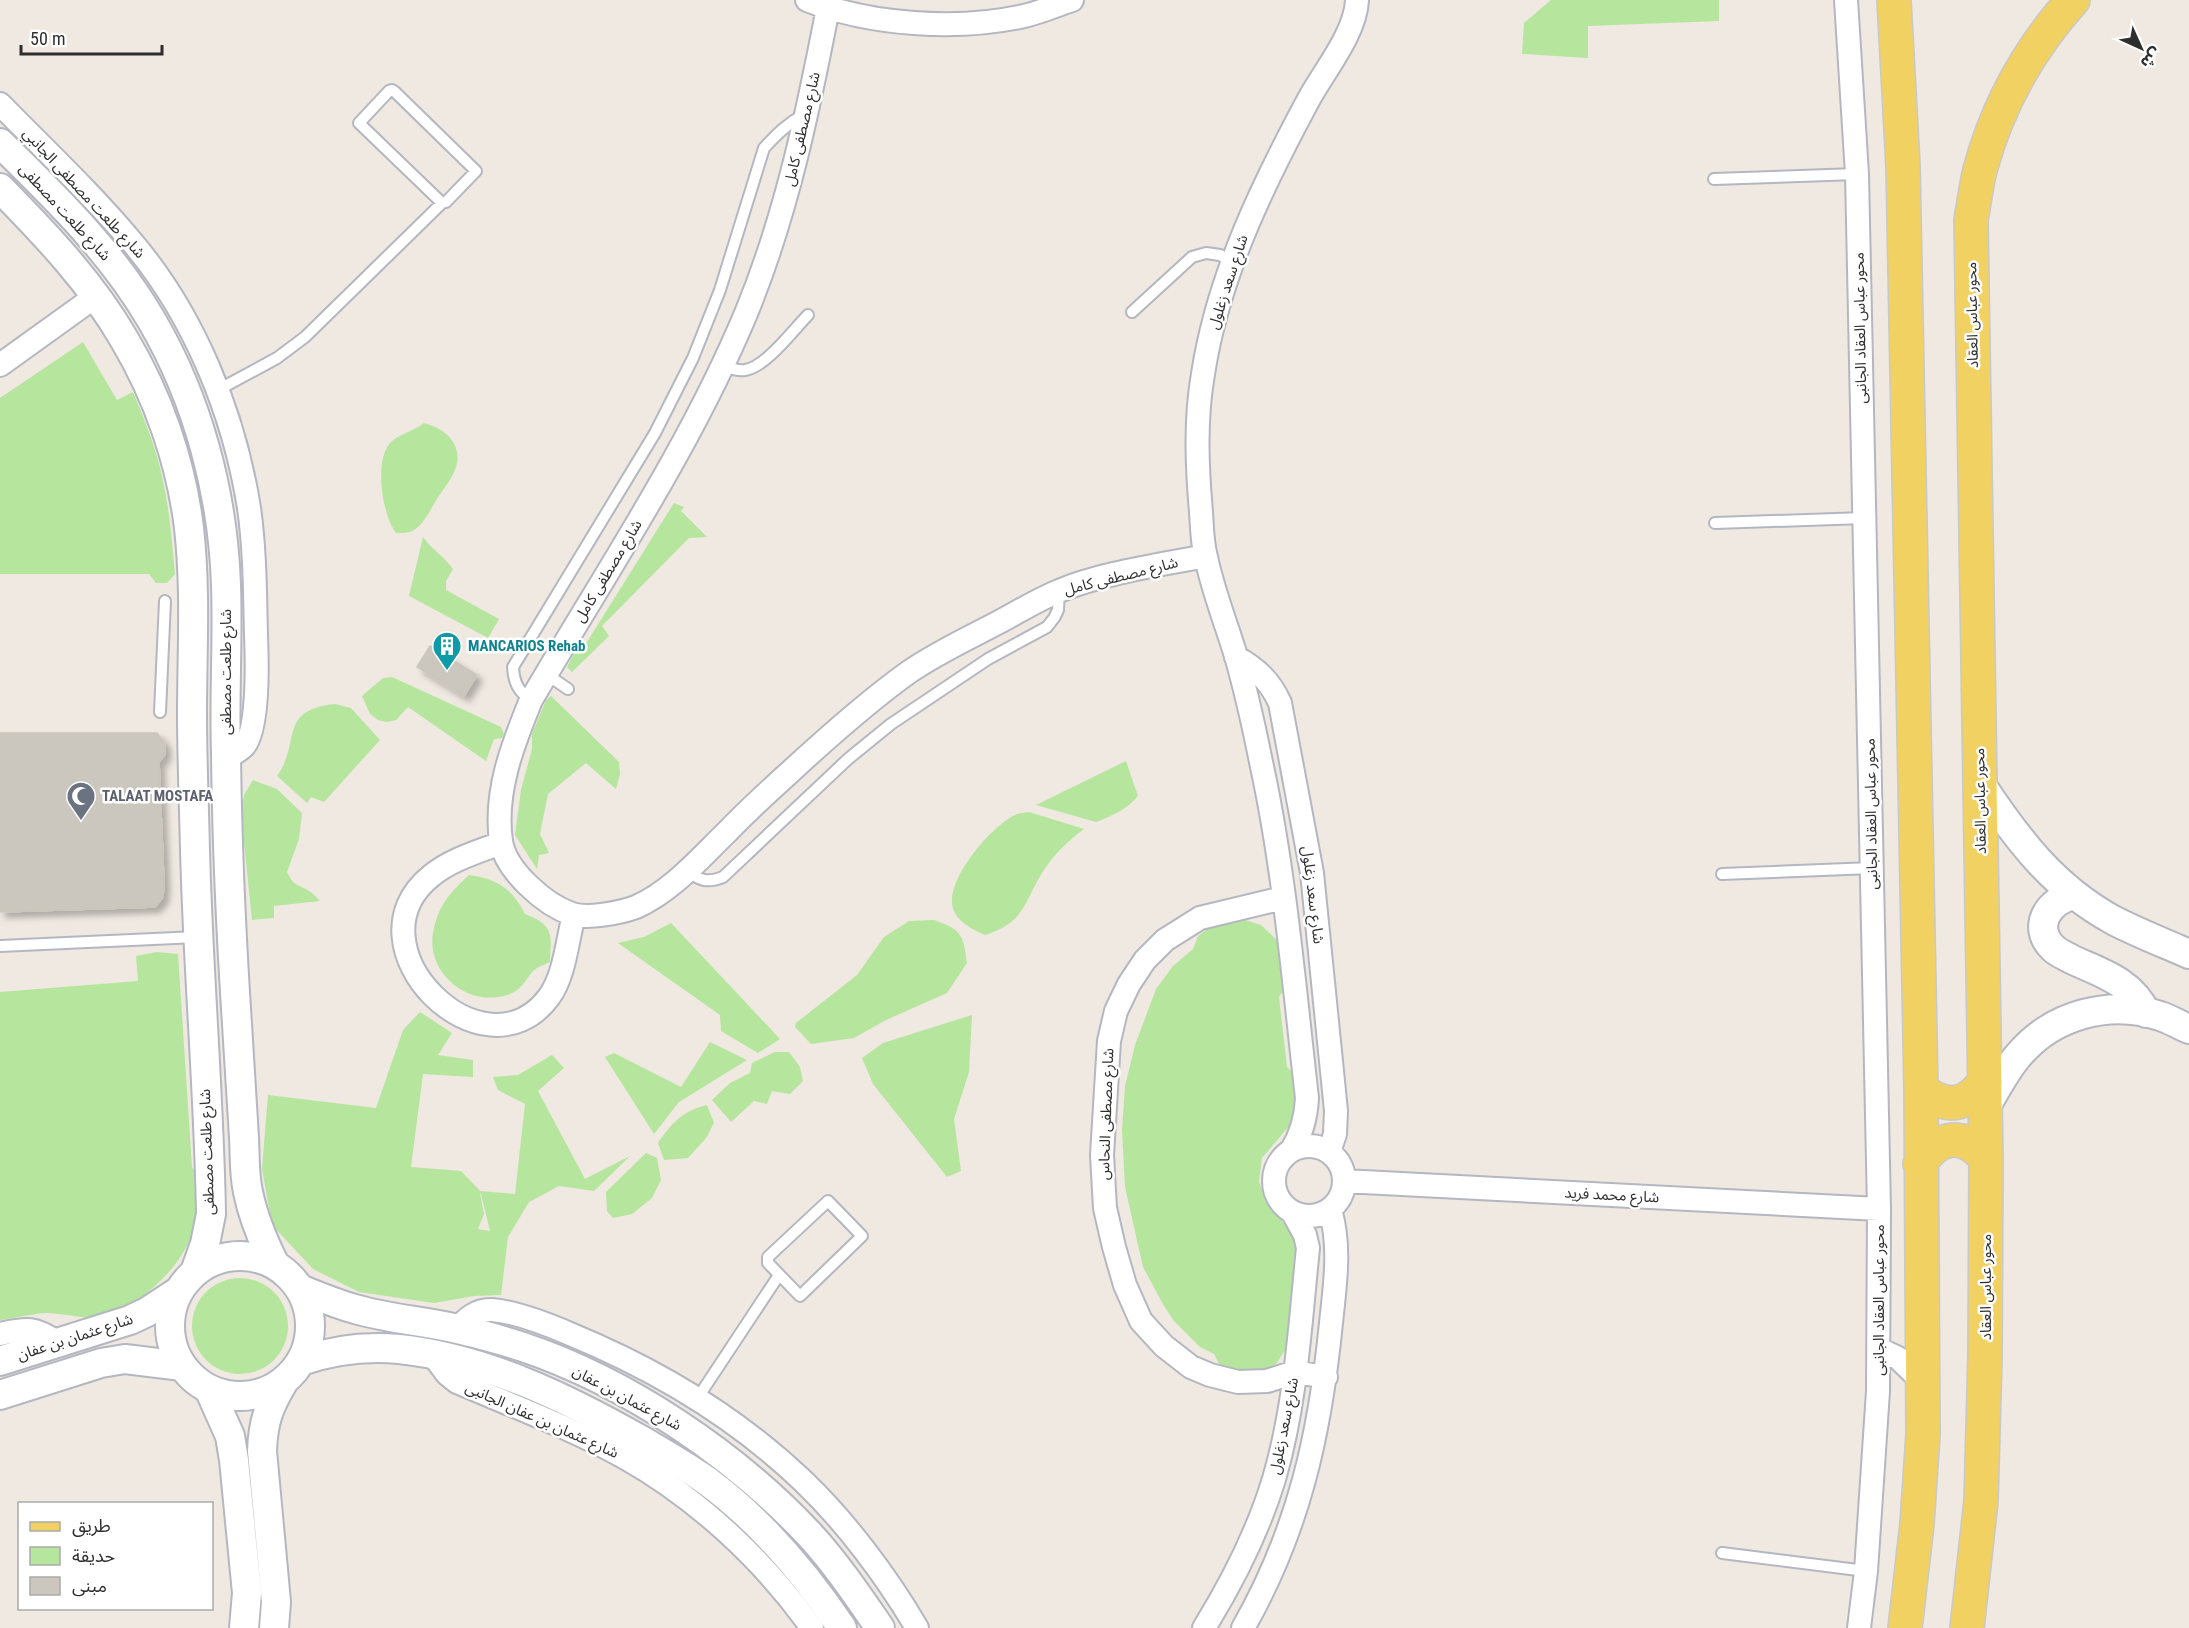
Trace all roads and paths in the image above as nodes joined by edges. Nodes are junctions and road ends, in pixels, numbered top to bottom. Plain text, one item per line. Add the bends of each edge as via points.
1 (807, 0) edge
2 (1072, 0) edge
3 (1357, 0) edge
4 (1846, 0) edge
5 (1894, 0) edge
6 (2073, 0) edge
7 (828, 8) junction
8 (1023, 8) edge
9 (0, 104) edge
10 (808, 112) junction
11 (0, 143) edge
12 (1857, 174) junction
13 (1714, 179) dead end
14 (0, 188) edge
15 (442, 203) junction
16 (1233, 262) junction
17 (96, 296) junction
18 (1132, 312) dead end
19 (808, 315) dead end
20 (0, 365) edge
21 (722, 365) junction
22 (216, 391) junction
23 (1864, 518) junction
24 (1716, 523) dead end
25 (1205, 556) junction
26 (1059, 591) junction
27 (165, 601) dead end
28 (1236, 657) junction
29 (546, 674) junction
30 (568, 689) dead end
31 (531, 700) junction
32 (160, 712) dead end
33 (226, 759) junction
34 (1980, 783) junction
35 (501, 843) junction
36 (1873, 868) junction
37 (688, 871) junction
38 (1722, 874) dead end
39 (2075, 895) junction
40 (1283, 898) junction
41 (574, 915) junction
42 (197, 937) junction
43 (0, 946) edge
44 (2189, 954) edge
45 (2146, 1012) junction
46 (2189, 1029) edge
47 (1921, 1089) junction
48 (1985, 1094) junction
49 (1291, 1150) junction
50 (1329, 1152) junction
51 (1986, 1159) junction
52 (1920, 1164) junction
53 (1344, 1181) junction
54 (1330, 1209) junction
55 (1879, 1209) junction
56 (1293, 1213) junction
57 (275, 1265) junction
58 (779, 1275) junction
59 (187, 1281) junction
60 (300, 1289) junction
61 (457, 1329) junction
62 (0, 1334) edge
63 (58, 1343) junction
64 (1879, 1349) junction
65 (432, 1354) junction
66 (0, 1361) edge
67 (182, 1366) junction
68 (293, 1371) junction
69 (1295, 1372) junction
70 (1326, 1377) junction
71 (1923, 1382) junction
72 (209, 1389) junction
73 (0, 1395) edge
74 (697, 1399) junction
75 (1722, 1553) dead end
76 (1866, 1571) junction
77 (244, 1628) edge
78 (274, 1628) edge
79 (812, 1628) edge
80 (842, 1628) edge
81 (880, 1628) edge
82 (917, 1628) edge
83 (1204, 1628) edge
84 (1243, 1628) edge
85 (1859, 1628) edge
86 (1905, 1628) edge
87 (1968, 1628) edge

1 - 7 street
2 - 8 street
3 - 16 street, شارع سعد زغلول via 1347,32 1254,207
4 - 12 street, محور عباس العقاد الجانبى
5 - 47 main road via 1904,178
6 - 34 main road, محور عباس العقاد via 2024,65 1998,116 1980,170 1971,220
7 - 8 street via 866,18 921,23 985,22
7 - 10 street, شارع مصطفى كامل
9 - 22 street, شارع طلعت مصطفى الجانبي via 104,210 145,259 181,313
10 - 21 street, شارع مصطفى كامل via 768,254
10 - 31 lane via 784,127 765,148 720,290 693,358 655,433 513,667 520,692
11 - 33 street, شارع طلعت مصطفى via 63,204 127,283 168,350 198,425 218,510 226,583
12 - 13 lane
12 - 23 street, محور عباس العقاد الجانبى
14 - 17 street, شارع طلعت مصطفى via 40,228
15 - 15 lane via 476,171 395,92 389,91 359,123
15 - 22 lane via 305,338
16 - 18 lane via 1206,253 1192,257
16 - 25 street, شارع سعد زغلول via 1214,317 1202,376 1196,464
17 - 20 street
17 - 42 street, شارع طلعت مصطفى via 124,338 153,396 176,464 189,527 194,600 192,714
19 - 21 lane via 754,367 734,370
21 - 29 street, شارع مصطفى كامل via 684,441
22 - 33 street, شارع طلعت مصطفى الجانبي via 243,478 255,585 254,724 244,746
23 - 24 lane
23 - 36 street, محور عباس العقاد الجانبى
25 - 26 street, شارع مصطفى كامل via 1096,579
25 - 28 street, شارع سعد زغلول
26 - 37 street, شارع مصطفى كامل via 910,671 805,758
26 - 37 lane via 1058,610 1047,627 988,659 891,724 840,766 723,877 711,882
27 - 32 lane
28 - 40 street, شارع سعد زغلول via 1261,763
28 - 50 street, شارع سعد زغلول via 1268,681 1280,703 1312,873 1336,1111
29 - 30 lane
29 - 31 street, شارع مصطفى كامل
31 - 35 street, شارع مصطفى كامل via 503,786
33 - 57 street, شارع طلعت مصطفى via 228,886 244,1166 253,1214
34 - 39 street via 2020,841
34 - 48 main road, محور عباس العقاد
35 - 41 street, شارع مصطفى كامل via 530,887
35 - 41 street via 444,866 416,892 408,909 403,928 409,960 425,988 441,1004 459,1016 502,1026 534,1012 557,985
36 - 38 lane
36 - 55 street, محور عباس العقاد الجانبى
37 - 41 street, شارع مصطفى كامل via 635,907 605,915
39 - 44 street via 2115,921
39 - 45 street via 2050,907 2044,924 2048,941 2060,953 2122,983
40 - 49 street, شارع سعد زغلول via 1307,1098 1304,1124
40 - 69 street, شارع مصطفى النحاس via 1200,918 1165,940 1145,960 1116,1011 1109,1041 1102,1155 1105,1208 1114,1248 1141,1321 1173,1353 1209,1375 1257,1382
42 - 43 lane
42 - 59 street, شارع طلعت مصطفى via 211,1214 205,1244
45 - 46 street
45 - 48 street via 2100,1011 2055,1025 2029,1044
47 - 48 main road via 1947,1103
47 - 52 main road
48 - 51 main road, محور عباس العقاد
49 - 50 street via 1304,1146
49 - 56 street via 1276,1168 1274,1189 1284,1207
50 - 53 street via 1337,1160
51 - 52 main road via 1976,1146 1952,1140 1929,1149
51 - 87 main road, محور عباس العقاد via 1981,1501
52 - 71 main road
53 - 54 street via 1338,1201
53 - 55 street, شارع محمد فريد
54 - 56 street via 1305,1217
54 - 70 street, شارع سعد زغلول via 1337,1252
55 - 64 street, محور عباس العقاد الجانبى
56 - 69 street, شارع سعد زغلول via 1308,1248
57 - 59 street via 255,1257 234,1256 213,1261
57 - 60 street
58 - 58 lane via 768,1263 768,1257 827,1201 862,1235 801,1295
58 - 74 lane
59 - 63 street, شارع عثمان بن عفان via 147,1312
59 - 67 street via 172,1309 170,1329 173,1348
60 - 61 street, شارع عثمان بن عفان via 355,1310
60 - 68 street via 308,1306 310,1325 308,1344
61 - 74 street via 478,1312 491,1310 531,1319 609,1350
61 - 81 street, شارع عثمان بن عفان via 572,1367 689,1431 766,1491 810,1535
62 - 63 street via 37,1330
63 - 66 street, شارع عثمان بن عفان
64 - 71 street via 1898,1358
64 - 76 street, محور عباس العقاد الجانبى
65 - 68 street, شارع عثمان بن عفان via 399,1349 348,1349 322,1354
65 - 79 street, شارع عثمان بن عفان الجانبى via 457,1382 624,1457 676,1491 746,1551
65 - 80 street, شارع عثمان بن عفان via 543,1390 609,1422 707,1481 782,1550
67 - 72 street
67 - 73 street via 125,1359
68 - 72 street via 261,1393 235,1396
68 - 78 street via 268,1410 262,1434 276,1602
69 - 70 street
69 - 83 street, شارع سعد زغلول via 1287,1426 1256,1530
70 - 84 street, شارع سعد زغلول via 1293,1520 1278,1560
71 - 86 main road via 1917,1524
72 - 77 street via 230,1436 234,1460 247,1593
74 - 82 street via 756,1440 804,1481 855,1540
75 - 76 lane
76 - 85 street, محور عباس العقاد الجانبى

